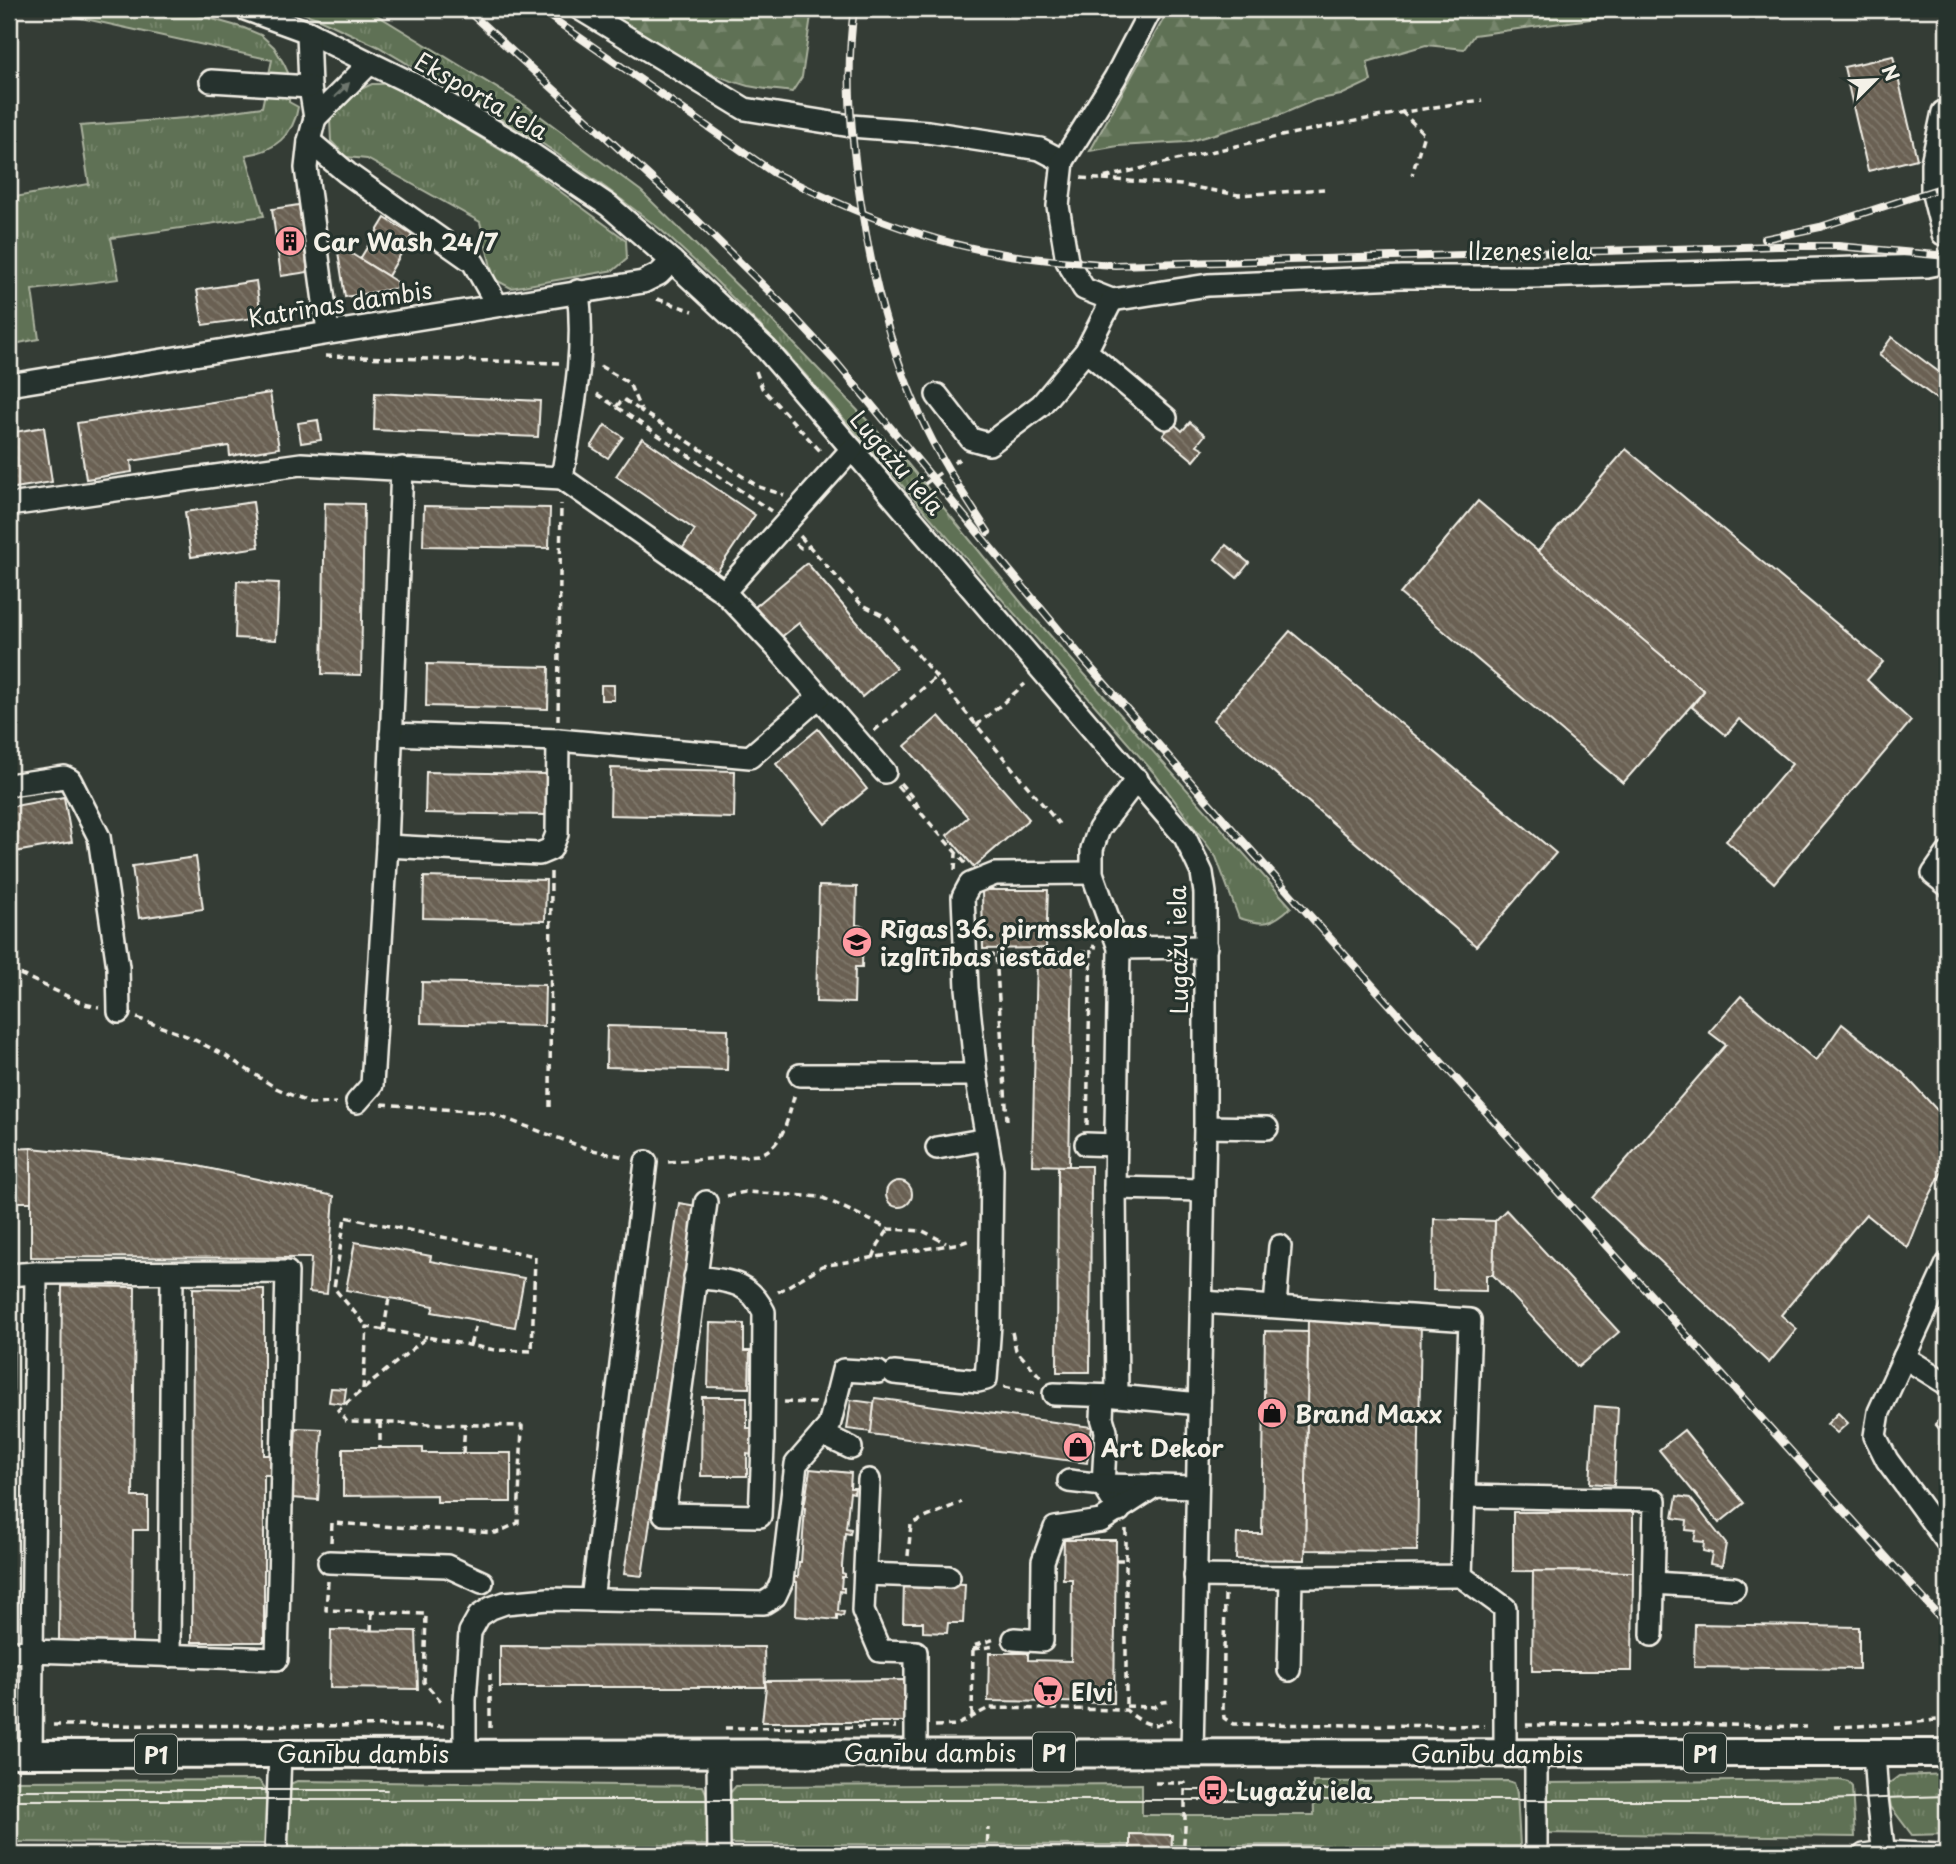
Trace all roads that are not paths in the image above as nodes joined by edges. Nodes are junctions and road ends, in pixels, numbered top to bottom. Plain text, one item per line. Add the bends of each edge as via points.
1 (245, 9) edge
2 (580, 9) edge
3 (1151, 9) edge
4 (308, 32) junction
5 (370, 63) junction
6 (211, 81) dead end
7 (310, 87) junction
8 (1943, 112) dead end
9 (315, 118) junction
10 (309, 141) junction
11 (1062, 169) junction
12 (1947, 235) edge
13 (673, 261) junction
14 (1947, 262) edge
15 (578, 291) junction
16 (1112, 300) junction
17 (497, 304) junction
18 (328, 331) junction
19 (1086, 351) junction
20 (9, 385) edge
21 (937, 395) dead end
22 (1167, 418) dead end
23 (852, 449) junction
24 (402, 468) junction
25 (562, 478) junction
26 (9, 505) edge
27 (724, 592) junction
28 (819, 697) junction
29 (391, 734) junction
30 (558, 740) junction
31 (883, 769) road end
32 (1137, 779) junction
33 (9, 785) edge
34 (387, 846) junction
35 (1947, 854) edge
36 (1092, 873) junction
37 (1947, 885) edge
38 (1206, 947) junction
39 (1119, 948) junction
40 (119, 1012) road end
41 (800, 1075) road end
42 (976, 1075) junction
43 (357, 1102) road end
44 (1205, 1127) junction
45 (1267, 1128) dead end
46 (987, 1139) junction
47 (1086, 1144) road end
48 (1116, 1145) junction
49 (937, 1148) dead end
50 (646, 1162) road end
51 (1115, 1188) junction
52 (1203, 1190) junction
53 (706, 1202) road end
54 (1280, 1246) dead end
55 (1947, 1264) edge
56 (36, 1273) junction
57 (172, 1273) junction
58 (9, 1275) edge
59 (695, 1277) junction
60 (1202, 1302) junction
61 (1275, 1306) junction
62 (1904, 1357) junction
63 (1947, 1384) edge
64 (1043, 1393) road end
65 (1110, 1396) junction
66 (1199, 1404) junction
67 (822, 1434) junction
68 (763, 1447) junction
69 (851, 1448) dead end
70 (796, 1464) junction
71 (869, 1480) dead end
72 (1069, 1481) dead end
73 (1103, 1485) junction
74 (1155, 1486) junction
75 (1197, 1487) junction
76 (1464, 1496) junction
77 (1119, 1511) junction
78 (1947, 1542) edge
79 (329, 1562) road end
80 (865, 1574) junction
81 (1195, 1576) junction
82 (1461, 1576) junction
83 (948, 1577) dead end
84 (1291, 1577) junction
85 (482, 1582) dead end
86 (1653, 1583) junction
87 (1734, 1588) dead end
88 (592, 1600) junction
89 (1652, 1635) dead end
90 (1014, 1639) dead end
91 (31, 1651) junction
92 (9, 1653) edge
93 (169, 1656) junction
94 (1289, 1670) dead end
95 (1947, 1739) edge
96 (916, 1752) junction
97 (1884, 1752) junction
98 (465, 1753) junction
99 (718, 1753) junction
100 (1192, 1753) junction
101 (1505, 1753) junction
102 (1536, 1753) junction
103 (1947, 1753) edge
104 (20, 1754) edge
105 (280, 1754) junction
106 (1878, 1854) edge
107 (276, 1855) edge
108 (719, 1855) edge
109 (1536, 1855) edge
110 (1939, 1855) edge

1 - 4 street, Eksporta iela
2 - 11 street via 745,109 1040,149
3 - 11 street
4 - 5 street, Eksporta iela
4 - 7 street
9 -> 5 street
5 - 13 street, Eksporta iela via 546,163 608,206
6 - 7 street
7 - 9 street
8 - 12 street via 1932,190
9 - 10 street
10 - 17 street via 473,262
10 - 18 street via 306,168
11 - 16 street via 1058,205 1067,261 1084,289
13 - 15 street, Katrīnas dambis via 643,282
13 - 23 street, Lugažu iela via 766,349
14 - 16 street, Ilzenes iela via 1914,267 1208,285
15 - 17 street, Katrīnas dambis
15 - 25 street via 579,381
16 - 19 street
17 - 18 street, Katrīnas dambis
18 - 20 street, Katrīnas dambis
19 - 21 street via 1041,405 989,444 971,439
19 - 22 street
23 - 27 street
23 - 32 street, Lugažu iela
24 - 25 street
24 - 26 street via 301,464
24 - 29 street
25 - 27 street
27 - 28 street
28 - 30 street via 750,757
28 - 31 street
29 - 30 street
29 - 34 street
30 - 34 street via 557,834 551,849 539,853
32 - 36 street via 1099,829 1092,849
32 - 38 street, Lugažu iela via 1185,837 1202,873
33 - 40 street via 70,780 99,837 118,967
34 - 43 street via 372,1085
35 - 37 street via 1933,874
36 - 39 street
36 - 42 street via 995,874 966,881 970,884 963,897 967,988
38 - 39 street
38 - 44 street, Lugažu iela
39 - 48 street
41 - 42 street
42 - 46 street
44 - 45 street
44 - 52 street, Lugažu iela
46 - 49 street
46 - 67 street via 992,1169 986,1379 843,1370 829,1426
47 - 48 street
48 - 51 street
50 - 88 street
51 - 52 street
51 - 65 street
52 - 60 street, Lugažu iela
53 - 59 street
54 - 61 street
55 - 62 street
56 - 57 street
56 - 58 street
56 - 91 street
57 - 93 street
57 - 93 street via 287,1272 277,1659
59 - 68 street via 745,1287 764,1312
59 - 68 street via 664,1514 760,1516
60 - 61 street
60 - 66 street, Lugažu iela
61 - 76 street via 1471,1320
62 - 63 street
62 - 78 street via 1879,1412 1875,1436 1887,1460
64 - 65 street
65 - 66 street
65 - 73 street via 1102,1418 1106,1431
66 - 75 street, Lugažu iela
67 - 69 street
67 - 70 street
68 - 70 street
70 - 88 street via 782,1581 775,1596 764,1603
71 - 80 street
72 - 73 street
73 - 74 street
73 - 77 street
74 - 75 street
74 - 77 street
75 - 81 street, Lugažu iela
76 - 82 street
76 - 86 street via 1655,1500
77 - 90 street via 1101,1521 1055,1528 1042,1561 1042,1641
79 - 85 street via 447,1566
80 - 83 street
80 - 96 street via 863,1611 880,1651 916,1652
81 - 84 street
81 - 100 street, Lugažu iela
82 - 84 street
82 - 101 street via 1504,1608
84 - 94 street
86 - 87 street
86 - 89 street
88 - 98 street via 505,1603 479,1616 471,1632
91 - 92 street
91 - 93 street
91 - 104 street
95 - 97 main road, Ganību dambis / P1
96 - 99 main road, Ganību dambis / P1
96 - 100 main road, Ganību dambis / P1
97 - 102 main road, Ganību dambis / P1
97 - 103 main road, Ganību dambis / P1
97 - 106 street via 1877,1798
98 - 99 main road, Ganību dambis / P1
98 - 105 main road, Ganību dambis / P1
99 - 108 street
100 - 101 main road, Ganību dambis / P1
101 - 102 main road, Ganību dambis / P1
102 - 109 street
104 - 105 main road, Ganību dambis / P1
105 - 107 street
106 - 110 street

